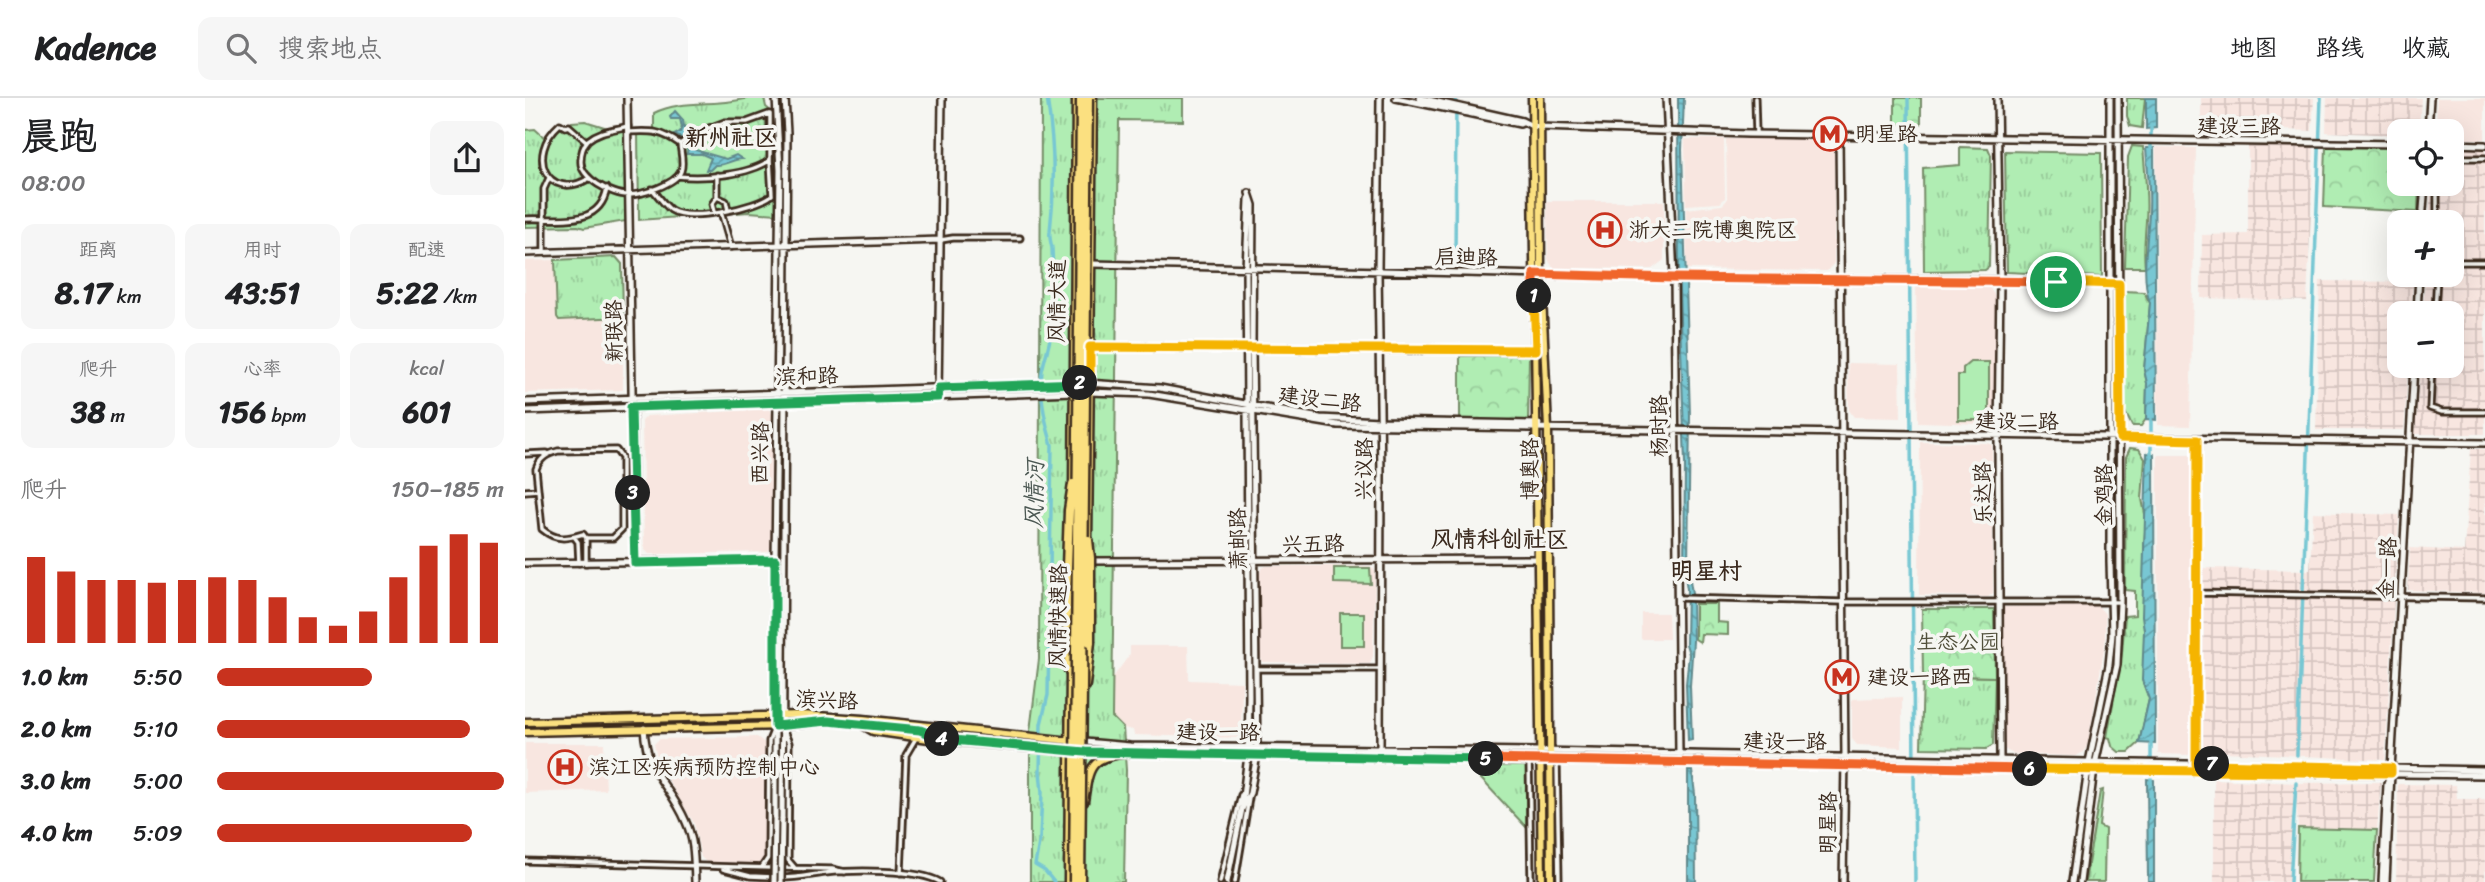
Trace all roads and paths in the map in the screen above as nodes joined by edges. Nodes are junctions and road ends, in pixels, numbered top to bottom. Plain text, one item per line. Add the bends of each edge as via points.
1 (627, 98) edge
2 (776, 98) edge
3 (785, 98) edge
4 (942, 98) edge
5 (1079, 98) edge
6 (1090, 98) edge
7 (1380, 98) edge
8 (1396, 98) edge
9 (1420, 98) edge
10 (1532, 98) edge
11 (1540, 98) edge
12 (1666, 98) edge
13 (1755, 98) edge
14 (1997, 98) edge
15 (2110, 98) edge
16 (2118, 98) edge
17 (2430, 98) edge
18 (1452, 108) junction
19 (778, 113) junction
20 (770, 114) junction
21 (2429, 119) edge
22 (1532, 126) junction
23 (1540, 127) junction
24 (628, 129) junction
25 (1666, 131) junction
26 (1756, 134) junction
27 (1839, 135) junction
28 (1997, 138) junction
29 (2110, 139) junction
30 (2118, 139) junction
31 (586, 142) junction
32 (681, 143) junction
33 (2387, 144) edge
34 (2464, 144) edge
35 (2485, 145) edge
36 (2464, 158) edge
37 (2485, 158) edge
38 (770, 160) junction
39 (717, 175) junction
40 (678, 176) junction
41 (549, 178) junction
42 (588, 179) junction
43 (607, 188) junction
44 (652, 189) junction
45 (1249, 192) dead end
46 (629, 195) junction
47 (717, 197) junction
48 (728, 211) junction
49 (714, 212) junction
50 (721, 212) junction
51 (544, 218) junction
52 (525, 219) edge
53 (1020, 239) dead end
54 (941, 240) junction
55 (786, 244) junction
56 (778, 245) junction
57 (629, 248) junction
58 (732, 248) junction
59 (544, 252) junction
60 (525, 253) edge
61 (2464, 262) edge
62 (2485, 262) edge
63 (1092, 264) junction
64 (1249, 268) junction
65 (1378, 270) junction
66 (1537, 274) junction
67 (1676, 278) junction
68 (1840, 280) junction
69 (2000, 280) junction
70 (2111, 284) junction
71 (2119, 284) junction
72 (1090, 347) junction
73 (1249, 347) junction
74 (1380, 348) junction
75 (1536, 350) junction
76 (2413, 378) edge
77 (2431, 378) edge
78 (1073, 383) junction
79 (1090, 383) junction
80 (939, 388) junction
81 (1090, 391) junction
82 (777, 393) junction
83 (786, 393) junction
84 (1073, 393) junction
85 (938, 397) junction
86 (631, 398) junction
87 (525, 402) edge
88 (777, 402) junction
89 (786, 402) junction
90 (631, 407) junction
91 (1250, 409) junction
92 (525, 411) edge
93 (2485, 412) edge
94 (1380, 424) junction
95 (1538, 426) junction
96 (1548, 429) junction
97 (1678, 430) junction
98 (1842, 433) junction
99 (1997, 436) junction
100 (2110, 438) junction
101 (2120, 438) junction
102 (2197, 440) junction
103 (2410, 443) junction
104 (2485, 443) edge
105 (549, 453) junction
106 (525, 454) edge
107 (1077, 457) junction
108 (622, 477) junction
109 (633, 477) junction
110 (537, 490) junction
111 (525, 491) edge
112 (1084, 508) junction
113 (575, 538) junction
114 (586, 538) junction
115 (783, 559) junction
116 (1380, 559) junction
117 (1538, 559) junction
118 (775, 560) junction
119 (1088, 561) junction
120 (1251, 561) junction
121 (525, 562) edge
122 (582, 563) junction
123 (635, 563) junction
124 (2196, 593) junction
125 (2401, 596) junction
126 (1680, 598) junction
127 (2485, 598) edge
128 (1844, 602) junction
129 (2001, 602) junction
130 (2111, 602) junction
131 (2120, 602) junction
132 (1252, 669) junction
133 (1380, 669) junction
134 (1069, 670) junction
135 (1085, 685) junction
136 (774, 715) junction
137 (783, 715) junction
138 (525, 722) edge
139 (861, 724) junction
140 (779, 726) junction
141 (644, 729) junction
142 (525, 732) edge
143 (918, 736) junction
144 (945, 740) junction
145 (1069, 741) junction
146 (1085, 742) junction
147 (1248, 748) junction
148 (1257, 748) junction
149 (1070, 751) junction
150 (1085, 752) junction
151 (1129, 753) junction
152 (1380, 753) junction
153 (1248, 755) junction
154 (1257, 755) junction
155 (1540, 755) junction
156 (1679, 755) junction
157 (1552, 757) junction
158 (1845, 758) junction
159 (1529, 759) junction
160 (2000, 761) junction
161 (2093, 762) junction
162 (1908, 763) junction
163 (1921, 763) junction
164 (2196, 764) junction
165 (1845, 765) junction
166 (2091, 770) junction
167 (2391, 770) junction
168 (2485, 773) edge
169 (1242, 790) junction
170 (1250, 793) junction
171 (1084, 802) junction
172 (1242, 808) junction
173 (525, 861) edge
174 (695, 866) junction
175 (717, 867) junction
176 (762, 868) junction
177 (795, 868) junction
178 (845, 872) junction
179 (901, 873) junction
180 (1083, 880) edge
181 (1070, 881) edge
182 (695, 882) edge
183 (774, 882) edge
184 (781, 882) edge
185 (940, 882) edge
186 (1220, 882) edge
187 (1227, 882) edge
188 (1235, 882) edge
189 (1531, 882) edge
190 (1542, 882) edge
191 (1551, 882) edge
192 (1559, 882) edge
193 (1843, 882) edge
194 (2072, 882) edge
195 (2080, 882) edge
196 (2384, 882) edge

1 - 24 main road, 新联路
2 - 19 main road, 西兴路
3 - 55 main road, 西兴路
4 - 54 main road
5 - 78 main road, 风情大道
5 - 107 highway, 风情快速路, bridge
6 - 63 main road, 风情大道
6 - 112 highway, 风情快速路, bridge
7 - 65 main road, 兴议路
8 - 18 main road, 建设三路
9 - 18 main road, 建设三路
10 - 22 main road, 博奥路
11 - 23 main road, 博奥路
12 - 25 main road, 杨时路
13 - 26 street
14 - 28 main road, 乐达路
15 - 29 main road, 金鸡路
16 - 30 main road, 金鸡路
17 - 21 main road
18 - 22 main road, 建设三路
19 - 20 street
19 - 56 main road, 西兴路
20 - 32 street via 747,122 725,122
20 - 38 street
22 - 23 main road, 建设三路
22 - 66 main road, 博奥路
23 - 25 main road, 建设三路
23 - 66 main road, 博奥路
24 - 31 street via 603,131
24 - 32 street via 664,133
24 - 46 main road, 新联路
25 - 26 main road, 建设三路
25 - 67 main road, 杨时路
26 - 27 main road, 建设三路
27 - 28 main road, 建设三路
27 - 68 main road, 明星路
28 - 29 main road, 建设三路
28 - 69 main road, 乐达路
29 - 30 main road, 建设三路
29 - 70 main road, 金鸡路
30 - 33 main road, 建设三路
30 - 71 main road, 金鸡路
31 - 41 street via 569,126 560,124 552,130 542,146 541,160
31 - 42 street via 580,167
32 - 40 street
34 - 35 main road
36 - 37 street
38 - 39 street via 762,166
38 - 48 street via 772,195
39 - 40 street
39 - 47 street
40 - 44 street
41 - 42 street via 564,185
41 - 51 street via 544,189
42 - 43 street
43 - 46 street
43 - 51 street via 598,209 578,219
44 - 46 street
44 - 49 street via 671,210
45 - 64 main road
46 - 57 main road, 新联路
47 - 48 street via 726,201
47 - 49 street via 712,204
48 - 50 street
49 - 50 street
50 - 58 street
51 - 52 street
51 - 59 street
53 - 54 street
54 - 55 main road
54 - 80 main road
55 - 56 main road
55 - 83 main road, 西兴路
56 - 58 main road
56 - 82 main road, 西兴路
57 - 58 main road
57 - 59 main road
57 - 86 main road, 新联路
59 - 60 main road
61 - 62 street
63 - 64 main road, 启迪路
63 - 72 main road, 风情大道
64 - 65 main road, 启迪路
64 - 73 main road
65 - 66 main road, 启迪路
65 - 74 main road, 兴议路
66 - 67 main road, 启迪路
66 - 75 main road, 博奥路
66 - 96 main road, 博奥路
67 - 68 main road, 启迪路
67 - 97 main road, 杨时路
68 - 69 main road, 启迪路
68 - 98 main road, 明星路
69 - 70 main road, 启迪路
69 - 99 main road, 乐达路
70 - 71 main road, 启迪路
70 - 100 main road, 金鸡路
71 - 101 main road, 金鸡路
72 - 73 main road
72 - 79 main road, 风情大道
73 - 74 main road
73 - 91 main road
74 - 75 main road
74 - 94 main road, 兴议路
75 - 95 main road, 博奥路
76 - 103 main road, 金一路
77 - 93 street via 2430,408
78 - 79 main road, 滨和路
78 - 80 main road, 滨和路
78 - 84 main road, 风情大道
79 - 81 main road, 风情大道
79 - 91 main road, 建设二路 via 1160,388
80 - 83 main road, 滨和路
80 - 85 main road
81 - 84 main road, 滨和路
81 - 91 main road, 建设二路 via 1149,394
81 - 119 main road, 风情大道
82 - 83 main road, 滨和路
82 - 86 main road, 滨和路
82 - 88 main road, 西兴路
83 - 89 main road, 西兴路
84 - 85 main road, 滨和路
84 - 134 main road, 风情大道 via 1073,646
85 - 89 main road, 滨和路
86 - 87 main road, 滨和路
86 - 90 main road, 新联路
88 - 89 main road, 滨和路
88 - 90 main road, 滨和路
88 - 118 main road, 西兴路
89 - 115 main road, 西兴路
90 - 92 main road, 滨和路
90 - 109 main road, 新联路
91 - 94 main road, 建设二路
91 - 120 main road
94 - 95 main road, 建设二路
94 - 116 main road, 兴议路
95 - 96 main road
95 - 117 main road, 博奥路
96 - 97 main road, 建设二路
96 - 157 main road, 博奥路
97 - 98 main road, 建设二路
97 - 126 main road, 杨时路
98 - 99 main road, 建设二路
98 - 128 main road, 明星路
99 - 100 main road, 建设二路
99 - 129 main road, 乐达路
100 - 101 main road, 建设二路
100 - 130 main road, 金鸡路
101 - 102 main road, 建设二路
101 - 131 main road, 金鸡路
102 - 103 main road, 建设二路
102 - 124 street
103 - 104 main road, 建设二路
103 - 125 main road, 金一路
105 - 106 street
105 - 108 street via 616,450 622,458
105 - 110 street via 536,469
107 - 134 highway, bridge via 1069,510
107 - 181 highway, 风情快速路, bridge
108 - 109 street
108 - 114 street via 622,529 613,538
109 - 123 main road, 新联路
110 - 111 street
110 - 113 street via 542,529 551,537
112 - 135 highway, bridge via 1090,558
112 - 180 highway, 风情快速路, bridge
113 - 114 street via 583,534
113 - 122 street
114 - 122 street
115 - 118 main road
115 - 137 main road, 西兴路
116 - 117 main road, 兴五路
116 - 120 main road, 兴五路
116 - 133 main road, 兴议路
117 - 155 main road, 博奥路
118 - 123 main road
118 - 136 main road, 西兴路
119 - 120 main road, 兴五路
119 - 135 main road, 风情大道
120 - 132 main road
121 - 122 main road
122 - 123 main road
124 - 125 street
124 - 164 street
125 - 127 street
125 - 167 main road, 金一路
126 - 128 street
126 - 156 main road, 杨时路
128 - 129 street
128 - 158 main road, 明星路
129 - 130 street
129 - 160 main road, 乐达路
130 - 131 street
130 - 161 main road, 金鸡路 via 2109,665
131 - 161 main road, 金鸡路 via 2117,665
132 - 133 street
132 - 147 main road
132 - 148 main road
133 - 152 main road, 兴议路
134 - 145 main road, 风情大道
135 - 146 main road, 风情大道
136 - 137 main road, 滨兴路
136 - 138 main road, 滨兴路
136 - 140 main road, 西兴路
137 - 140 main road, 西兴路
137 - 145 main road, 滨兴路
139 - 140 main road, 滨兴路 via 828,721
139 - 143 main road, 滨兴路 via 873,731
139 - 144 main road via 920,730
140 - 141 main road, 滨兴路
140 - 176 street, 西兴路 via 769,741 768,858
140 - 177 street, 西兴路 via 789,743 788,860
140 - 183 main road, 西兴路, bridge
140 - 184 main road, 西兴路, bridge
141 - 142 main road, 滨兴路
141 - 174 main road via 652,768 685,820
143 - 144 main road, 滨兴路
143 - 179 street via 906,755
144 - 149 main road, 滨兴路
145 - 146 main road, 滨兴路
145 - 149 main road, 风情大道
146 - 147 main road, 建设一路
146 - 150 main road, 风情大道
147 - 148 main road, 建设一路
147 - 153 main road
148 - 152 main road, 建设一路
148 - 154 main road
149 - 150 main road, 建设一路
149 - 181 main road, 风情大道
150 - 151 main road, 建设一路
150 - 171 main road, 风情大道
151 - 153 main road, 建设一路
151 - 171 main road via 1095,762
152 - 154 main road, 建设一路
152 - 155 main road, 建设一路
152 - 159 main road, 建设一路
153 - 154 main road, 建设一路
153 - 169 main road
154 - 170 main road
155 - 157 main road, 建设一路
155 - 159 main road, 建设一路
155 - 190 main road, 博奥路
156 - 157 main road, 建设一路
156 - 158 main road, 建设一路
157 - 165 main road, 建设一路
157 - 191 main road, 博奥路
157 - 192 street
158 - 162 main road, 建设一路
158 - 165 main road, 明星路
159 - 189 street
160 - 161 main road, 建设一路
160 - 163 main road, 建设一路
161 - 164 main road, 建设一路
161 - 166 main road, 金鸡路
162 - 163 main road, 建设一路
162 - 165 main road, 建设一路
163 - 166 main road, 建设一路
164 - 167 main road, 建设一路
165 - 193 main road, 明星路
166 - 167 main road, 建设一路
166 - 194 main road, 金鸡路
166 - 195 main road, 金鸡路
167 - 168 main road, 建设一路
167 - 196 main road, 金一路
169 - 172 main road
169 - 186 street
170 - 172 main road
170 - 188 street
171 - 180 main road, 风情大道
172 - 187 main road
173 - 174 street
174 - 175 street
174 - 182 main road
175 - 176 street
175 - 178 street via 750,876 794,878
176 - 177 street
177 - 178 street
178 - 179 street
179 - 185 street via 922,874

